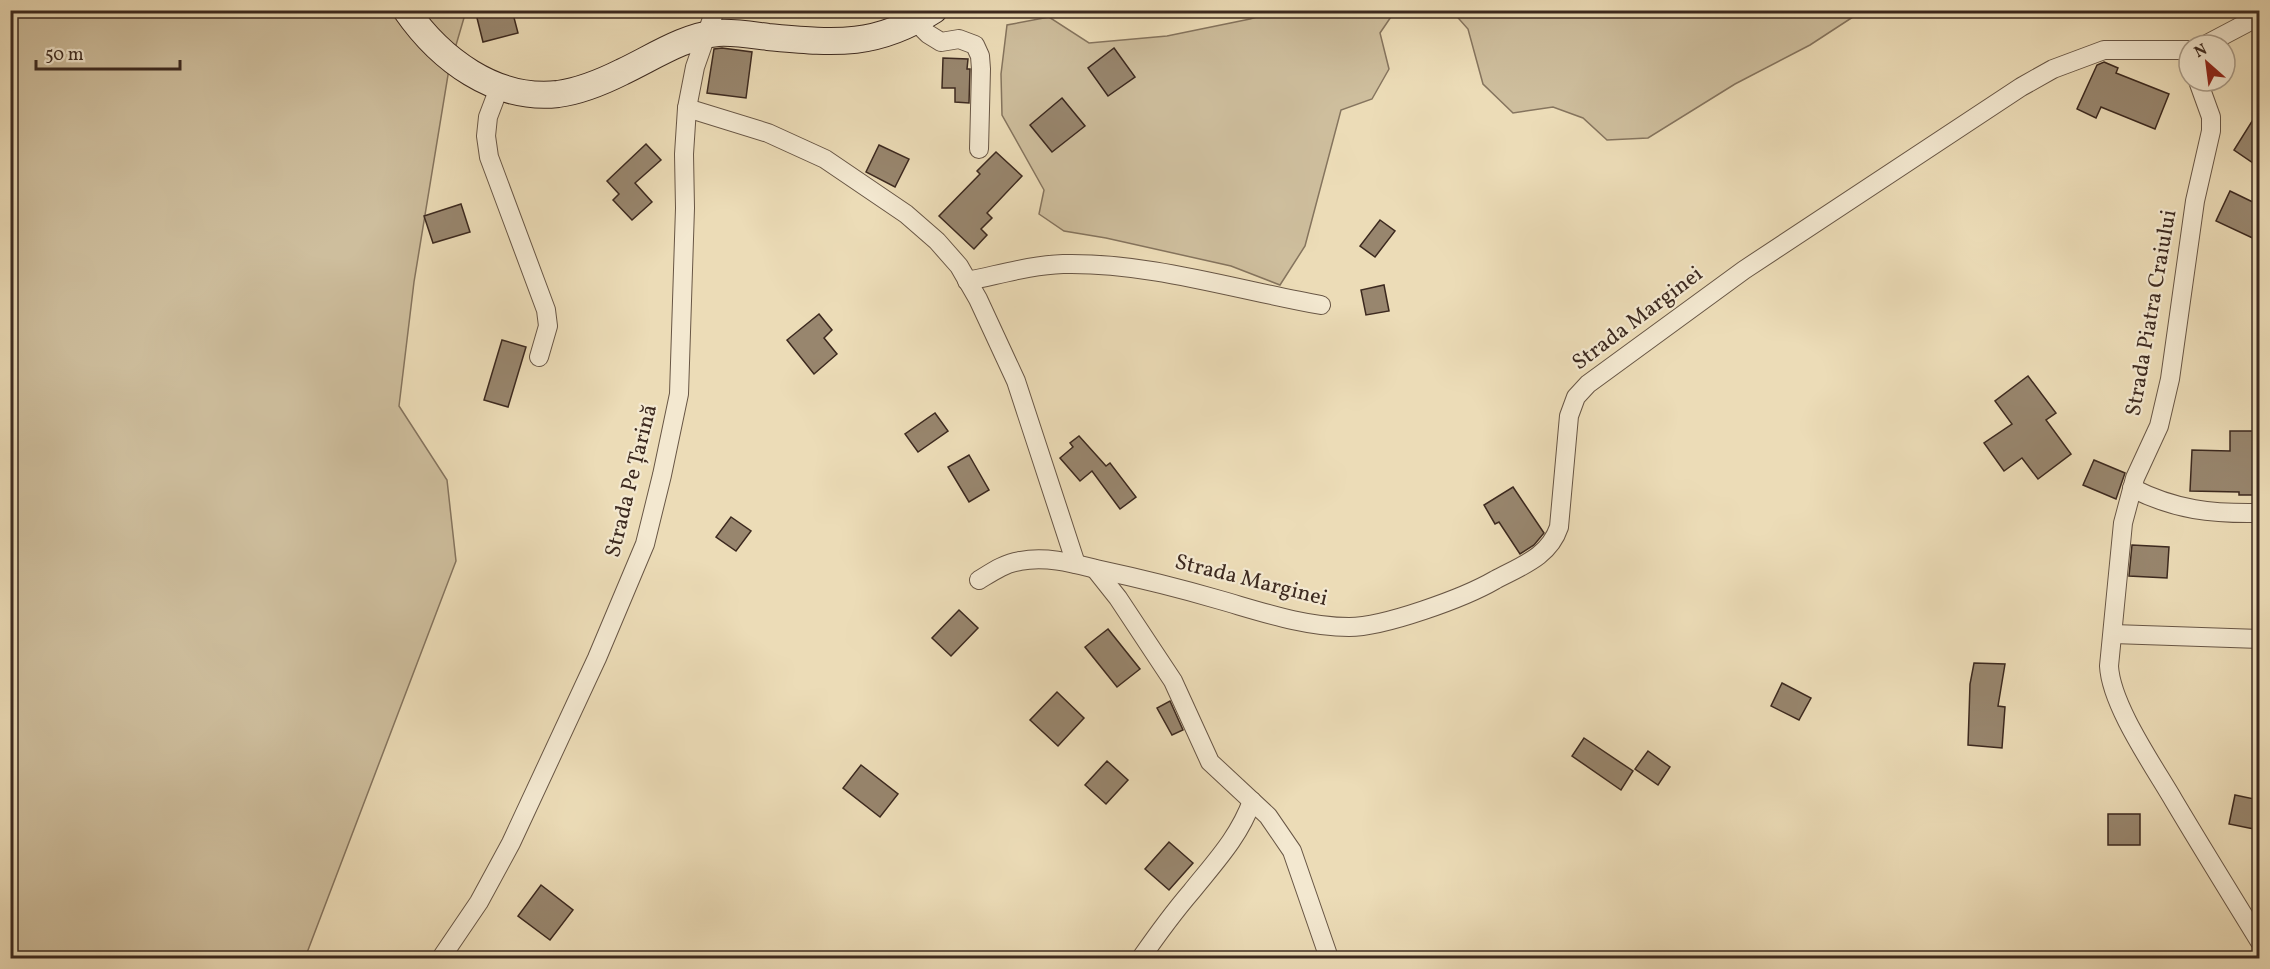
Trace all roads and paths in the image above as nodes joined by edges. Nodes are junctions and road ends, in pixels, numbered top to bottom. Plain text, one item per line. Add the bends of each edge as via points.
1 (406, 10) edge
2 (925, 16) edge
3 (2259, 16) edge
4 (711, 22) edge
5 (2227, 33) edge
6 (2177, 50) edge
7 (500, 87) junction
8 (2202, 93) edge
9 (687, 108) junction
10 (979, 149) dead end
11 (967, 281) junction
12 (1322, 305) dead end
13 (539, 357) dead end
14 (2132, 488) junction
15 (2259, 513) edge
16 (1076, 564) junction
17 (1095, 569) junction
18 (979, 580) dead end
19 (2113, 634) junction
20 (2259, 639) edge
21 (1252, 801) junction
22 (2259, 942) edge
23 (441, 958) edge
24 (1141, 958) edge
25 (1329, 958) edge

1 - 7 main road via 454,62
2 - 4 main road via 890,33 842,42 733,33
2 - 10 street via 928,34 941,42 959,39 975,45 980,56
3 - 5 street
4 - 7 main road via 669,49 602,82 557,94
4 - 9 street, Strada Pe Țarină via 695,66
6 - 17 street, Strada Marginei via 2104,50 2053,69 2021,87 1744,270 1588,384 1576,397 1569,416 1556,538 1527,564 1477,591 1386,621 1350,627 1312,625 1151,580
7 - 13 street via 488,117 489,157 546,310 548,326
8 - 14 street, Strada Piatra Craiului via 2211,117 2211,131 2195,201 2170,378 2159,426
9 - 11 street via 768,133 825,159 906,214 937,241
9 - 23 street, Strada Pe Țarină via 678,394 645,544 511,843 479,902
11 - 12 street via 1059,264 1103,264
11 - 16 street via 1016,381
14 - 15 street via 2187,509
14 - 19 street, Strada Piatra Craiului via 2123,523
16 - 17 street, Strada Marginei
16 - 18 street, Strada Marginei via 1021,560
17 - 21 street via 1173,681 1210,762
19 - 20 street
19 - 22 street, Strada Piatra Craiului via 2109,666 2113,693
21 - 24 street via 1234,839
21 - 25 street via 1268,816 1292,851

